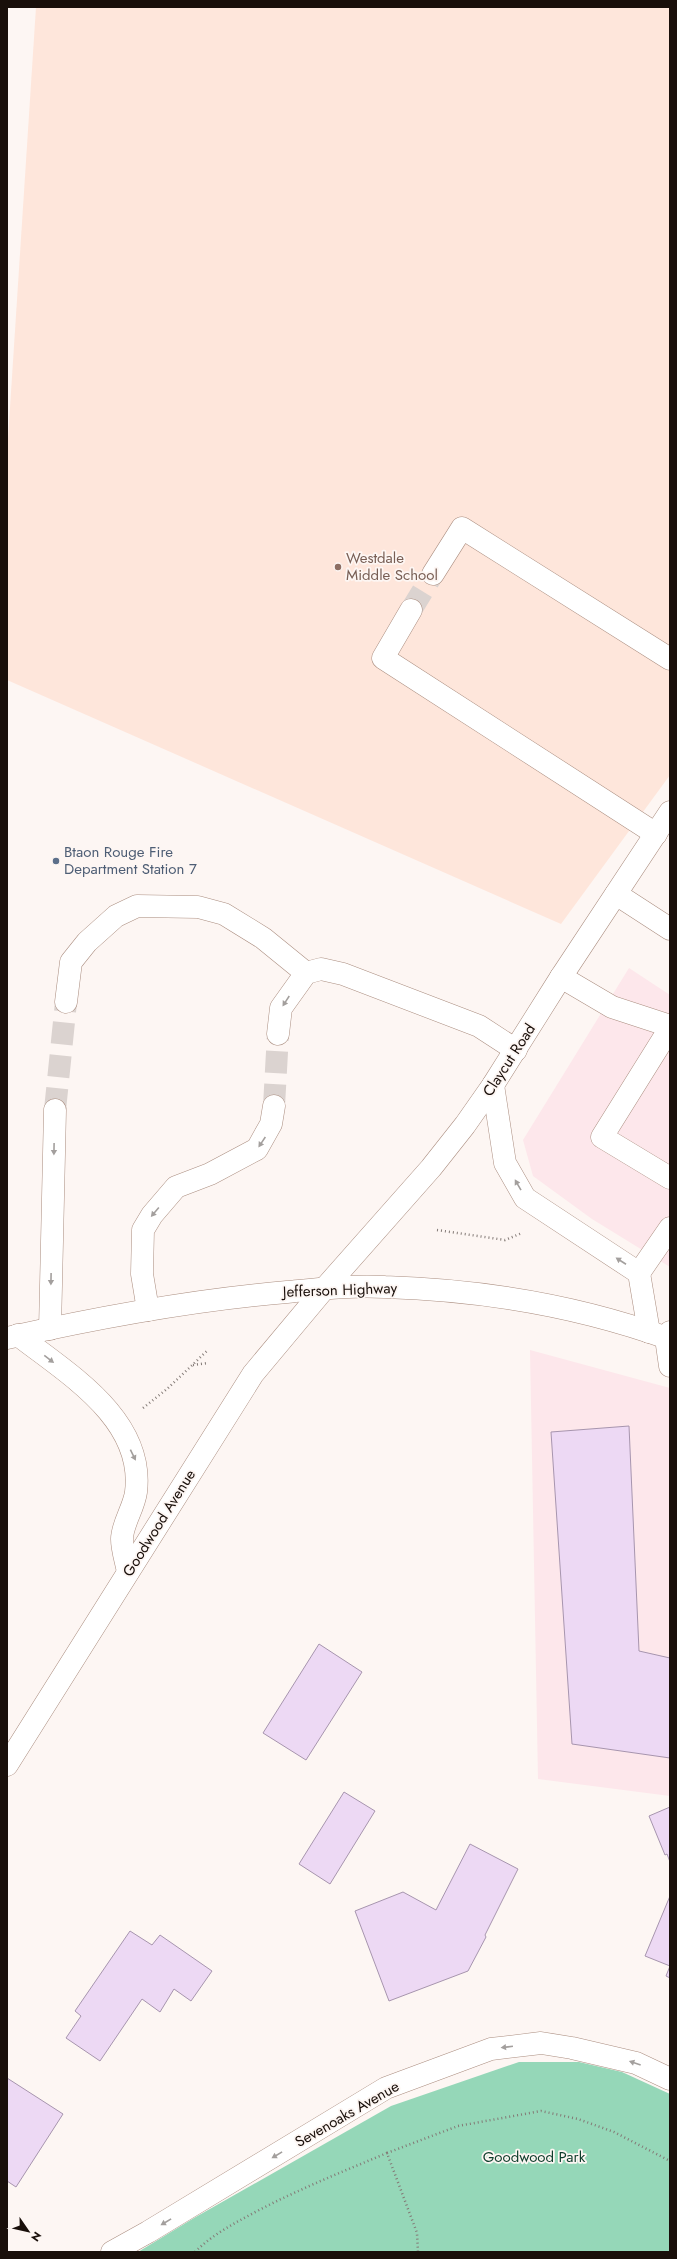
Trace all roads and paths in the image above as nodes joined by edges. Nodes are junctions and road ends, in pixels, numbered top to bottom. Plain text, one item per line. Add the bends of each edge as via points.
1 (433, 574) tunnel mouth
2 (411, 610) tunnel mouth
3 (670, 659) edge
4 (670, 812) edge
5 (656, 834) junction
6 (616, 894) junction
7 (670, 929) edge
8 (306, 973) junction
9 (561, 978) junction
10 (66, 1002) tunnel mouth
11 (670, 1027) edge
12 (278, 1034) tunnel mouth
13 (516, 1050) junction
14 (493, 1085) junction
15 (274, 1106) tunnel mouth
16 (55, 1110) tunnel mouth
17 (670, 1178) edge
18 (528, 1228) dead end
19 (670, 1228) edge
20 (438, 1230) dead end
21 (639, 1273) junction
22 (324, 1289) junction
23 (148, 1310) junction
24 (50, 1328) junction
25 (664, 1335) edge
26 (12, 1336) edge
27 (208, 1350) dead end
28 (208, 1364) dead end
29 (192, 1365) junction
30 (670, 1366) edge
31 (139, 1412) dead end
32 (128, 1572) junction
33 (7, 1765) edge
34 (670, 2079) edge
35 (387, 2153) junction
36 (670, 2161) edge
37 (112, 2252) edge
38 (195, 2252) edge
39 (418, 2252) edge

1 - 3 street via 462,528
2 - 5 street via 383,658
4 - 5 street, Claycut Road
5 - 6 street, Claycut Road
6 - 7 street
6 - 9 street, Claycut Road
8 - 10 street via 263,938 224,914 198,907 137,906 116,916 88,942 72,962
8 -> 12 street via 281,1008
8 - 13 street via 321,969 343,974 479,1026
9 - 11 street via 612,1007
9 - 13 street, Claycut Road
11 - 17 street via 602,1137
13 - 14 street, Claycut Road
21 -> 14 street via 526,1198 505,1163
14 - 22 street, Claycut Road via 431,1168
15 -> 23 street via 271,1124 257,1149 210,1174 176,1187 152,1215 143,1230 142,1274
16 -> 24 street
18 - 20 path via 519,1236 505,1240
19 - 21 street
21 - 25 street
22 - 23 street, Jefferson Highway via 238,1296
22 - 25 street, Jefferson Highway via 384,1286 488,1295 594,1315
22 - 32 street, Goodwood Avenue via 253,1374
23 - 24 street, Jefferson Highway
24 - 26 street, Jefferson Highway
25 - 30 street
26 -> 32 street via 93,1393 116,1420 136,1462 136,1493 122,1538
27 - 29 path
28 - 29 path
29 - 31 path
32 - 33 street, Goodwood Avenue
34 -> 37 street, Sevenoaks Avenue via 636,2063 572,2048 541,2043 491,2050 386,2088
35 - 36 path via 458,2126 541,2111 578,2118 614,2132
35 - 38 path via 282,2199 229,2226
35 - 39 path via 417,2233

